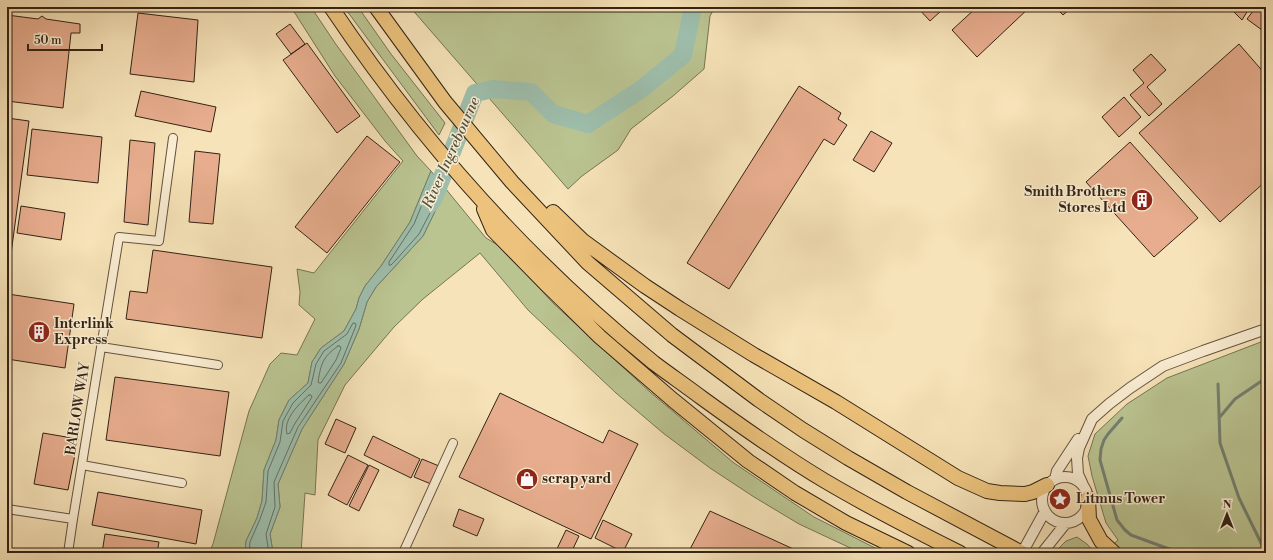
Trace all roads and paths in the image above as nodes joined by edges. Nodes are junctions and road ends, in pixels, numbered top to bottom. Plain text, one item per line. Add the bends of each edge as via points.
1 (331, 7) edge
2 (376, 7) edge
3 (173, 138) dead end
4 (512, 182) junction
5 (476, 196) junction
6 (1266, 329) edge
7 (101, 347) junction
8 (218, 365) dead end
9 (1084, 433) junction
10 (452, 443) dead end
11 (82, 465) junction
12 (1051, 482) junction
13 (182, 483) dead end
14 (1083, 485) junction
15 (1088, 498) junction
16 (7, 509) edge
17 (1044, 511) junction
18 (73, 520) junction
19 (1066, 523) junction
20 (68, 553) edge
21 (403, 553) edge
22 (908, 553) edge
23 (960, 553) edge
24 (1022, 553) edge
25 (1042, 553) edge
26 (1114, 553) edge

1 - 5 highway via 387,88
2 - 4 highway via 445,102
3 - 7 street, BARLOW WAY via 159,241 119,237
4 - 12 highway via 537,196 583,241 645,286 958,478 987,491 1006,494 1033,492
4 - 24 highway via 588,263 672,335 759,400 848,458
5 - 22 highway via 493,230 600,337 673,400 748,461 783,485 846,523
5 - 23 highway via 564,285 656,364 736,423 824,480
6 - 9 street via 1163,366 1109,404 1092,419
7 - 8 street
7 - 11 street, BARLOW WAY
9 - 12 street via 1076,441
9 - 14 street via 1077,458 1078,474
10 - 21 street
11 - 13 street
11 - 18 street, BARLOW WAY
12 - 14 street via 1062,476 1070,477
12 - 17 street via 1042,498
14 - 15 street
15 - 19 street via 1087,506 1079,518
15 - 26 highway via 1089,520 1101,541
16 - 18 street
17 - 19 street via 1054,520
17 - 24 street
18 - 20 street, BARLOW WAY
19 - 25 street

